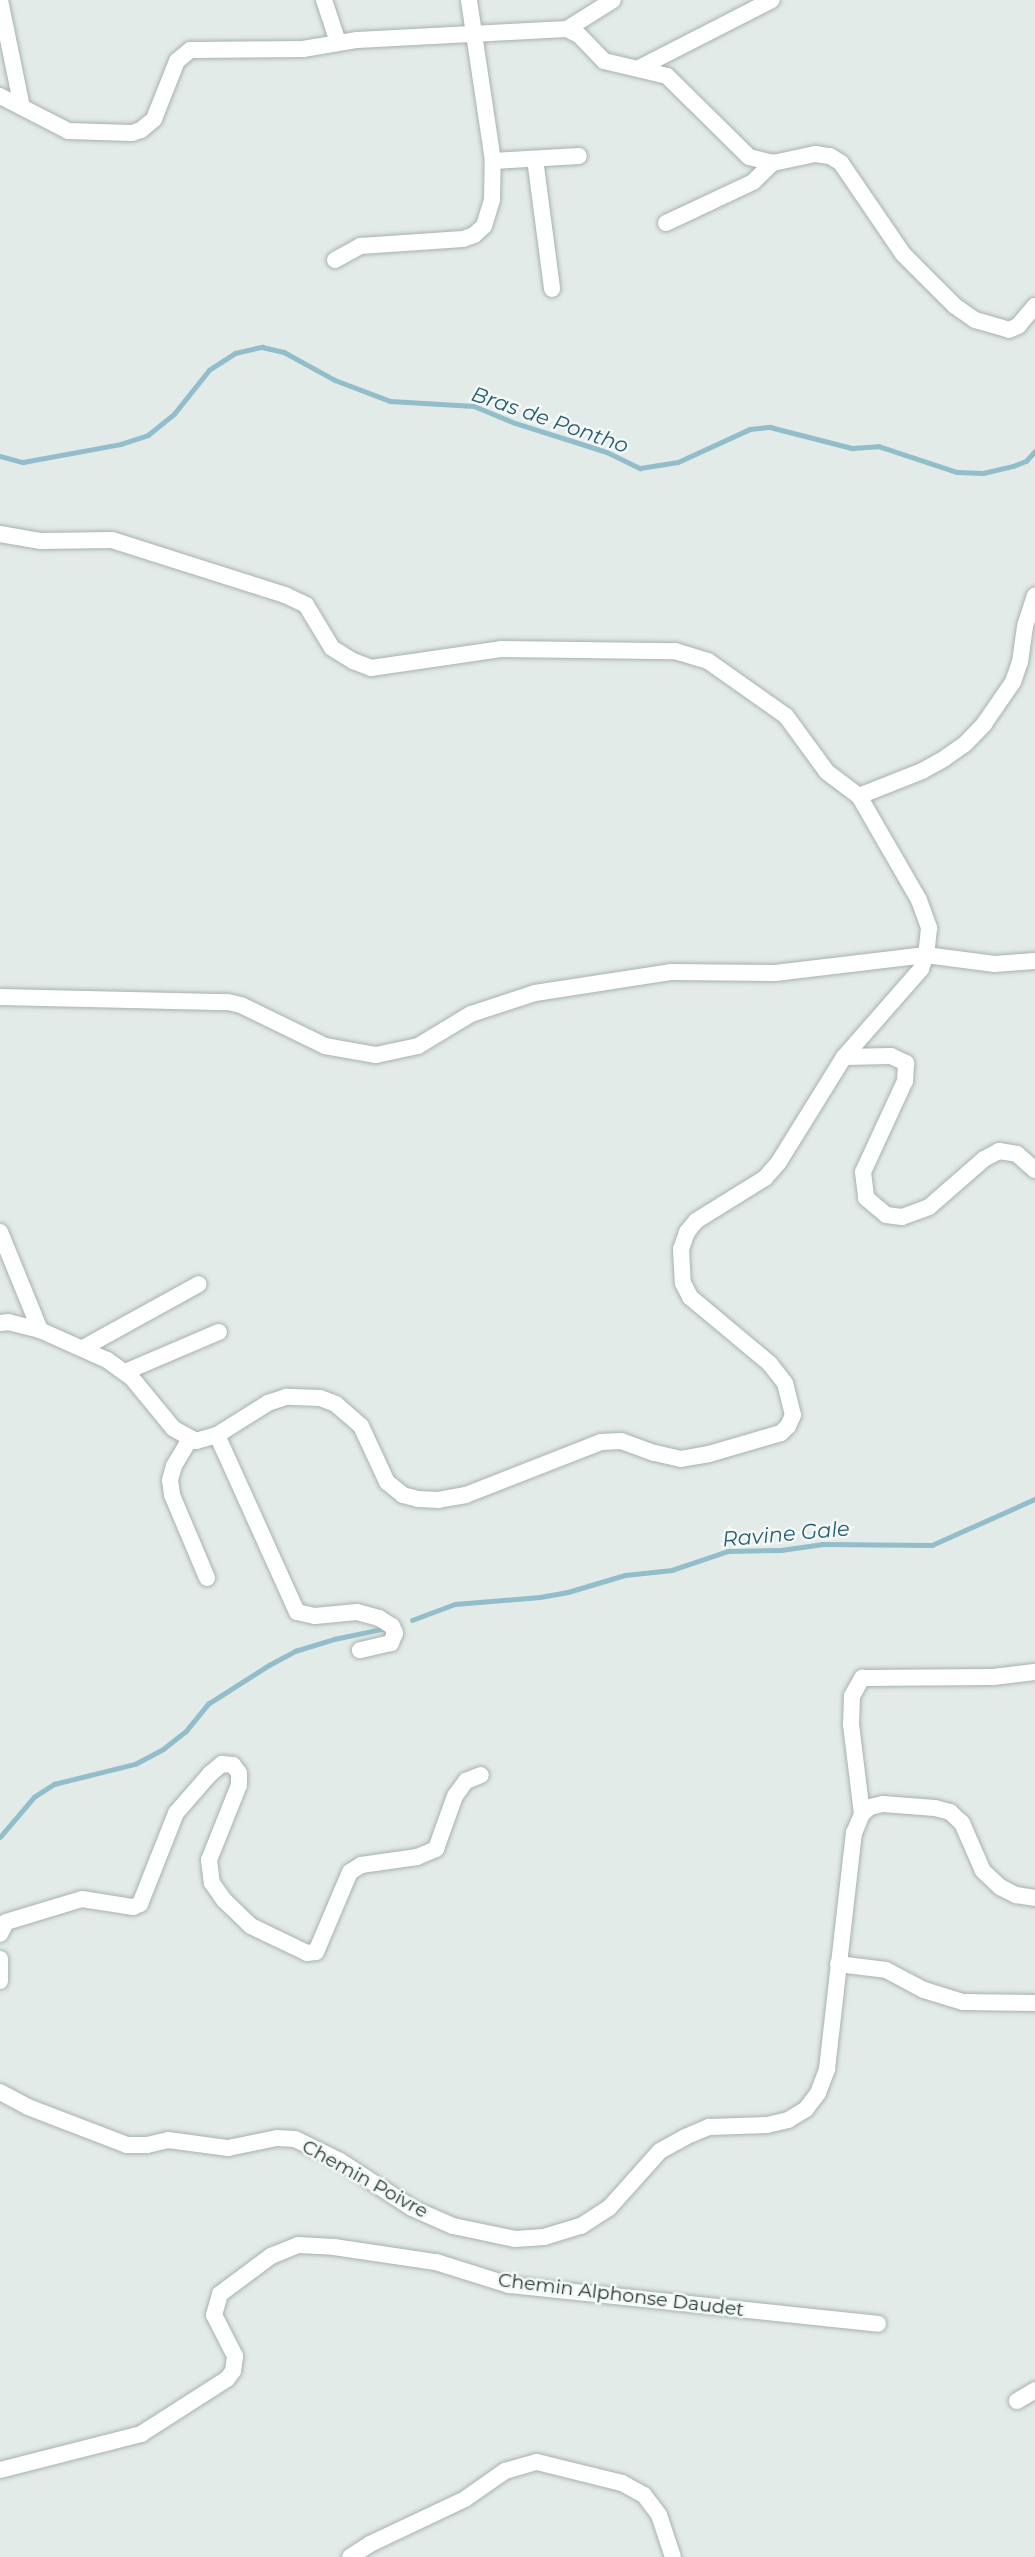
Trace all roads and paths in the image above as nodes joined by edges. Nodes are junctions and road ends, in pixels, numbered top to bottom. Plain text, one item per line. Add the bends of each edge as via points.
1 (0, 0) edge
2 (324, 0) edge
3 (469, 0) edge
4 (613, 0) edge
5 (772, 0) edge
6 (567, 29) junction
7 (472, 33) junction
8 (338, 42) junction
9 (639, 68) junction
10 (0, 96) edge
11 (22, 107) junction
12 (579, 156) dead end
13 (536, 159) junction
14 (493, 161) junction
15 (773, 163) junction
16 (666, 223) dead end
17 (335, 260) dead end
18 (552, 289) dead end
19 (1035, 306) edge
20 (0, 534) edge
21 (1035, 596) edge
22 (859, 796) junction
23 (926, 955) junction
24 (1035, 961) edge
25 (0, 997) edge
26 (844, 1057) junction
27 (1035, 1170) edge
28 (0, 1232) edge
29 (199, 1284) dead end
30 (0, 1323) edge
31 (40, 1330) junction
32 (219, 1332) dead end
33 (83, 1348) junction
34 (125, 1372) junction
35 (217, 1435) junction
36 (190, 1439) junction
37 (207, 1578) dead end
38 (360, 1650) dead end
39 (1035, 1672) edge
40 (481, 1775) dead end
41 (862, 1814) junction
42 (1035, 1899) edge
43 (0, 1934) edge
44 (0, 1959) edge
45 (838, 1964) junction
46 (0, 1981) edge
47 (1035, 2003) edge
48 (0, 2092) edge
49 (878, 2324) dead end
50 (1035, 2390) edge
51 (1017, 2401) dead end
52 (0, 2470) edge
53 (350, 2557) edge
54 (673, 2557) edge

1 - 11 street
2 - 8 street
3 - 7 street
4 - 6 street
5 - 9 street
6 - 7 street
6 - 9 street via 604,61
7 - 8 street
7 - 14 street
8 - 11 street via 303,49 190,50 174,68 153,119 132,133 68,131
9 - 15 street via 667,76 740,150 762,163
10 - 11 street
12 - 13 street
13 - 14 street
13 - 18 street
14 - 17 street via 489,213 474,235 368,244
15 - 16 street via 753,182
15 - 19 street via 815,154 841,163 903,254 975,320 1009,330
20 - 22 street via 40,541 112,540 285,595 306,606 332,648 372,668 501,649 692,655 721,668 771,702 799,731 827,772
21 - 22 street via 1017,672 984,724 965,744 922,771
22 - 23 street via 919,900 929,928
23 - 24 street via 994,964
23 - 25 street via 775,974 670,972 535,993 471,1014 418,1046 376,1055 325,1046 228,1002
23 - 26 street via 908,986
26 - 27 street via 891,1056 903,1060 907,1068 863,1172 866,1198 886,1215 902,1217 929,1207 999,1151 1017,1154
26 - 35 street via 779,1162 765,1178 696,1221 681,1249 683,1283 690,1297 770,1364 785,1383 793,1415 781,1433 681,1459 621,1441 601,1442 466,1495 439,1500 418,1499 393,1488 361,1426 336,1404 320,1398 285,1397
28 - 31 street
29 - 33 street
30 - 31 street
31 - 33 street
32 - 34 street
33 - 34 street
34 - 36 street via 173,1428
35 - 36 street
35 - 38 street via 297,1612 315,1616 357,1612 392,1626 391,1643
36 - 37 street via 170,1480
39 - 41 street via 993,1677 862,1678 852,1696 851,1715
40 - 43 street via 466,1781 455,1796 436,1849 416,1857 360,1865 349,1872 316,1952 307,1953 251,1926 212,1884 209,1860 239,1785 233,1765 222,1764 176,1813 140,1904 134,1907 82,1899 6,1922
41 - 42 street via 883,1804 950,1812 962,1823 983,1871 1000,1887
41 - 45 street, Chemin Poivre via 854,1833
44 - 46 street
45 - 47 street via 886,1970 924,1990 963,2002
45 - 48 street, Chemin Poivre via 827,2069 806,2109 767,2125 709,2127 685,2137 660,2151 609,2208 581,2226 544,2237 515,2239 453,2226 412,2208 340,2161 295,2139 228,2148 168,2140 127,2145
49 - 52 street, Chemin Alphonse Daudet via 509,2285 436,2262 298,2245 271,2256 220,2294 214,2315 235,2356 227,2379 141,2434
50 - 51 street
53 - 54 street via 465,2499 505,2471 537,2462 622,2483 644,2494 659,2515

